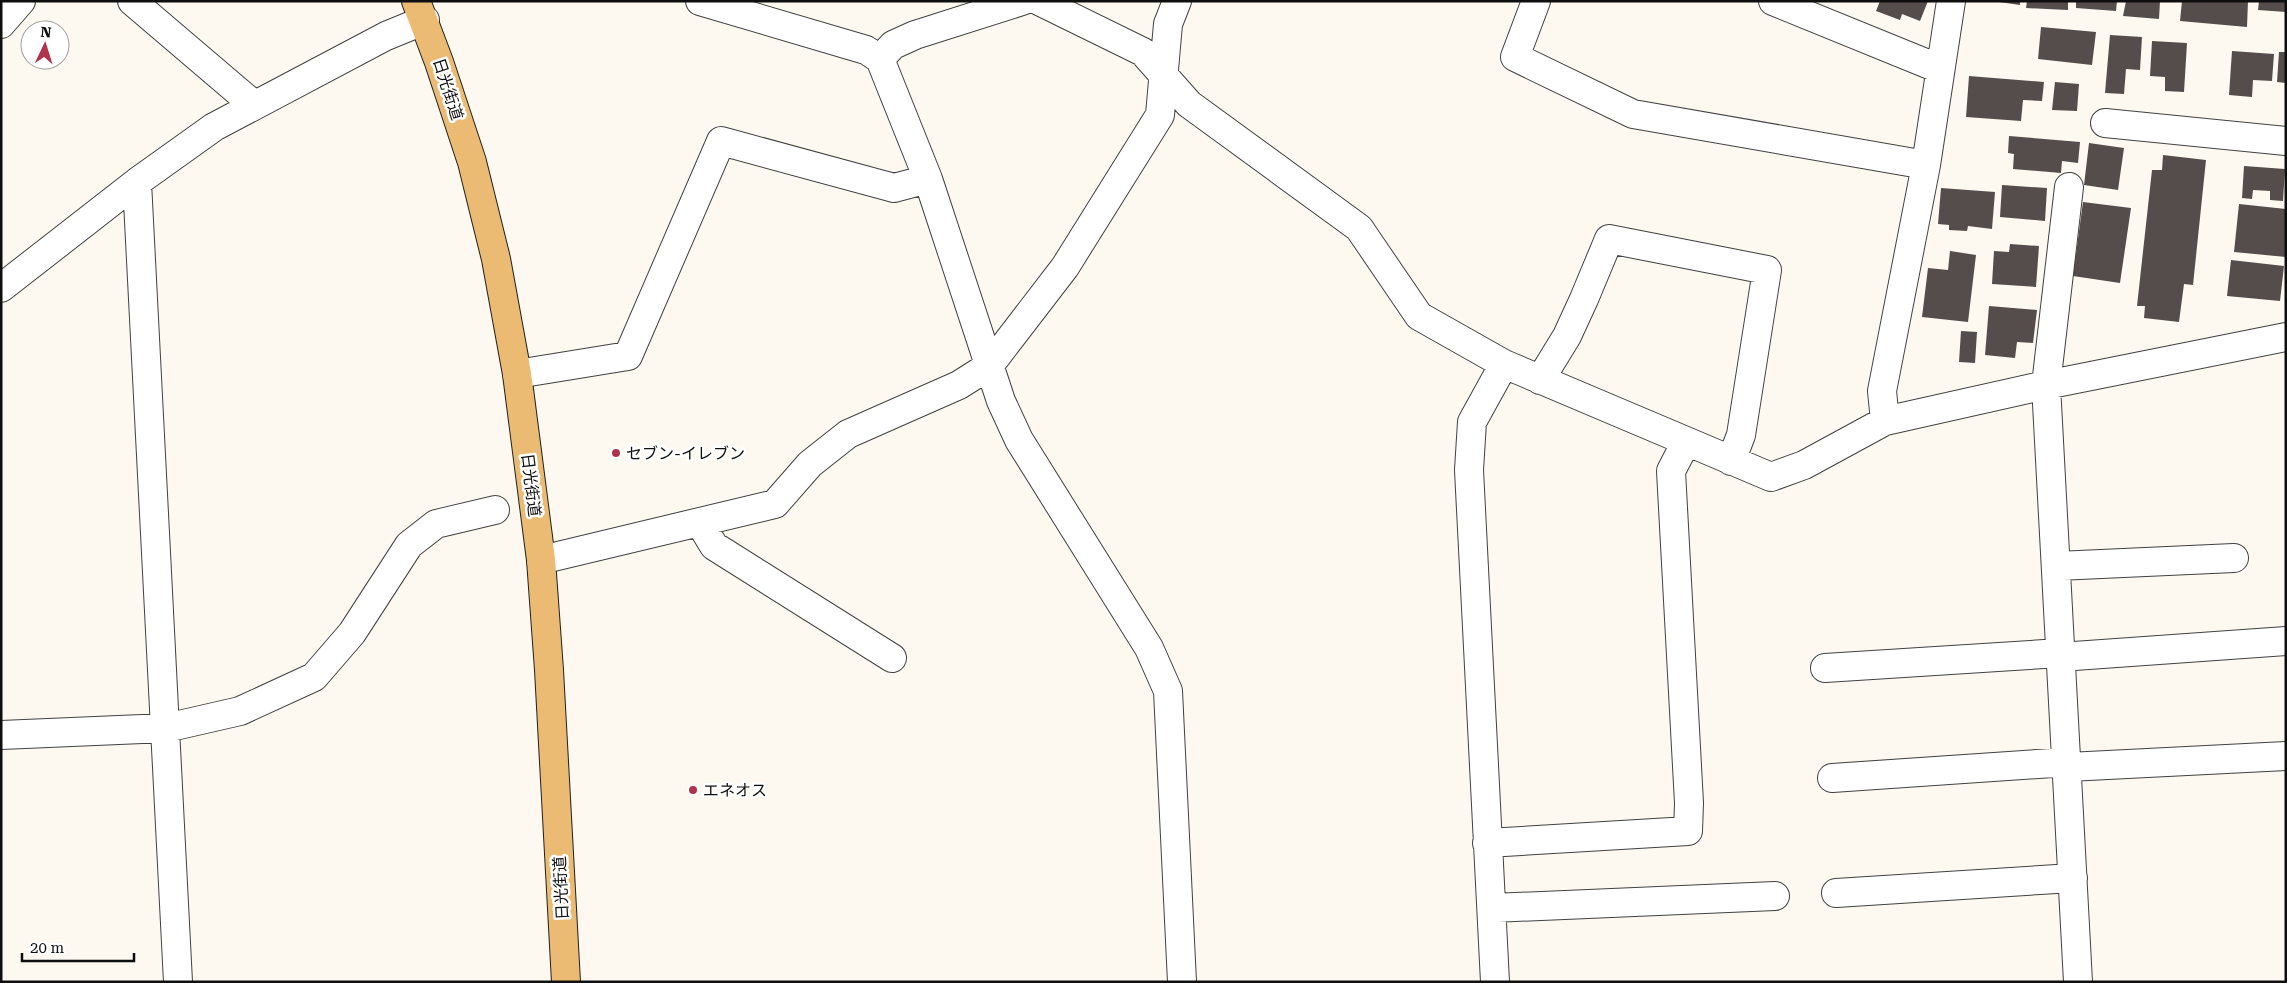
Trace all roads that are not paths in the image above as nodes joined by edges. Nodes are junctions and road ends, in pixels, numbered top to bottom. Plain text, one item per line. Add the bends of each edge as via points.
1 (21, 1) edge
2 (132, 1) edge
3 (700, 1) edge
4 (1022, 1) edge
5 (1039, 1) edge
6 (1177, 1) edge
7 (1536, 1) edge
8 (1773, 1) edge
9 (1951, 1) edge
10 (420, 10) edge
11 (1, 24) edge
12 (880, 60) junction
13 (1940, 69) junction
14 (1164, 74) junction
15 (254, 105) junction
16 (2105, 123) dead end
17 (2286, 141) edge
18 (1926, 165) junction
19 (928, 179) junction
20 (137, 182) junction
21 (2069, 187) dead end
22 (1, 288) edge
23 (2286, 337) edge
24 (1504, 364) junction
25 (989, 366) junction
26 (517, 374) junction
27 (1540, 380) junction
28 (2046, 385) junction
29 (1885, 421) junction
30 (1686, 442) junction
31 (1731, 461) junction
32 (495, 510) dead end
33 (700, 524) junction
34 (2234, 558) dead end
35 (541, 560) junction
36 (2057, 566) junction
37 (2286, 641) edge
38 (2060, 655) junction
39 (892, 658) dead end
40 (1825, 668) dead end
41 (166, 728) junction
42 (1, 735) edge
43 (2286, 756) edge
44 (2067, 765) junction
45 (1832, 778) dead end
46 (1487, 843) junction
47 (2073, 878) junction
48 (1836, 893) dead end
49 (1775, 896) dead end
50 (1492, 908) junction
51 (178, 982) edge
52 (566, 982) edge
53 (1182, 982) edge
54 (1495, 982) edge
55 (2078, 982) edge

1 - 11 street
2 - 15 street
3 - 12 street via 866,50
4 - 12 street via 915,35 893,45
5 - 14 street via 1143,52
6 - 14 street via 1168,24
7 - 18 street via 1515,57 1633,114
8 - 13 street
9 - 13 street
10 - 15 street via 386,36
10 - 26 main road, 日光街道 via 472,162 496,259
12 - 19 street
13 - 18 street
14 - 24 street via 1189,104 1358,228 1419,316
14 - 25 street via 1160,115 1065,267
15 - 20 street via 214,127
16 - 17 street
18 - 29 street via 1882,391
19 - 25 street
19 - 26 street via 894,188 721,140 628,356
20 - 22 street
20 - 41 street
21 - 28 street
23 - 28 street
24 - 27 street
24 - 46 street via 1472,422 1469,470
25 - 33 street via 959,385 848,434 810,464 775,504
25 - 53 street via 1019,440 1149,648 1168,691
26 - 35 main road, 日光街道
27 - 30 street
27 - 31 street via 1581,307 1609,239 1767,270 1740,435
28 - 29 street
28 - 36 street
29 - 31 street via 1804,465 1770,478
30 - 31 street
30 - 46 street via 1671,471 1690,803 1688,831
32 - 41 street via 436,524 409,545 352,633 314,677 240,711
33 - 35 street
33 - 39 street via 714,546
34 - 36 street
35 - 52 main road, 日光街道
36 - 38 street
37 - 38 street
38 - 40 street
38 - 44 street
41 - 42 street
41 - 51 street
43 - 44 street
44 - 45 street
44 - 47 street
46 - 50 street
47 - 48 street
47 - 55 street
49 - 50 street
50 - 54 street

